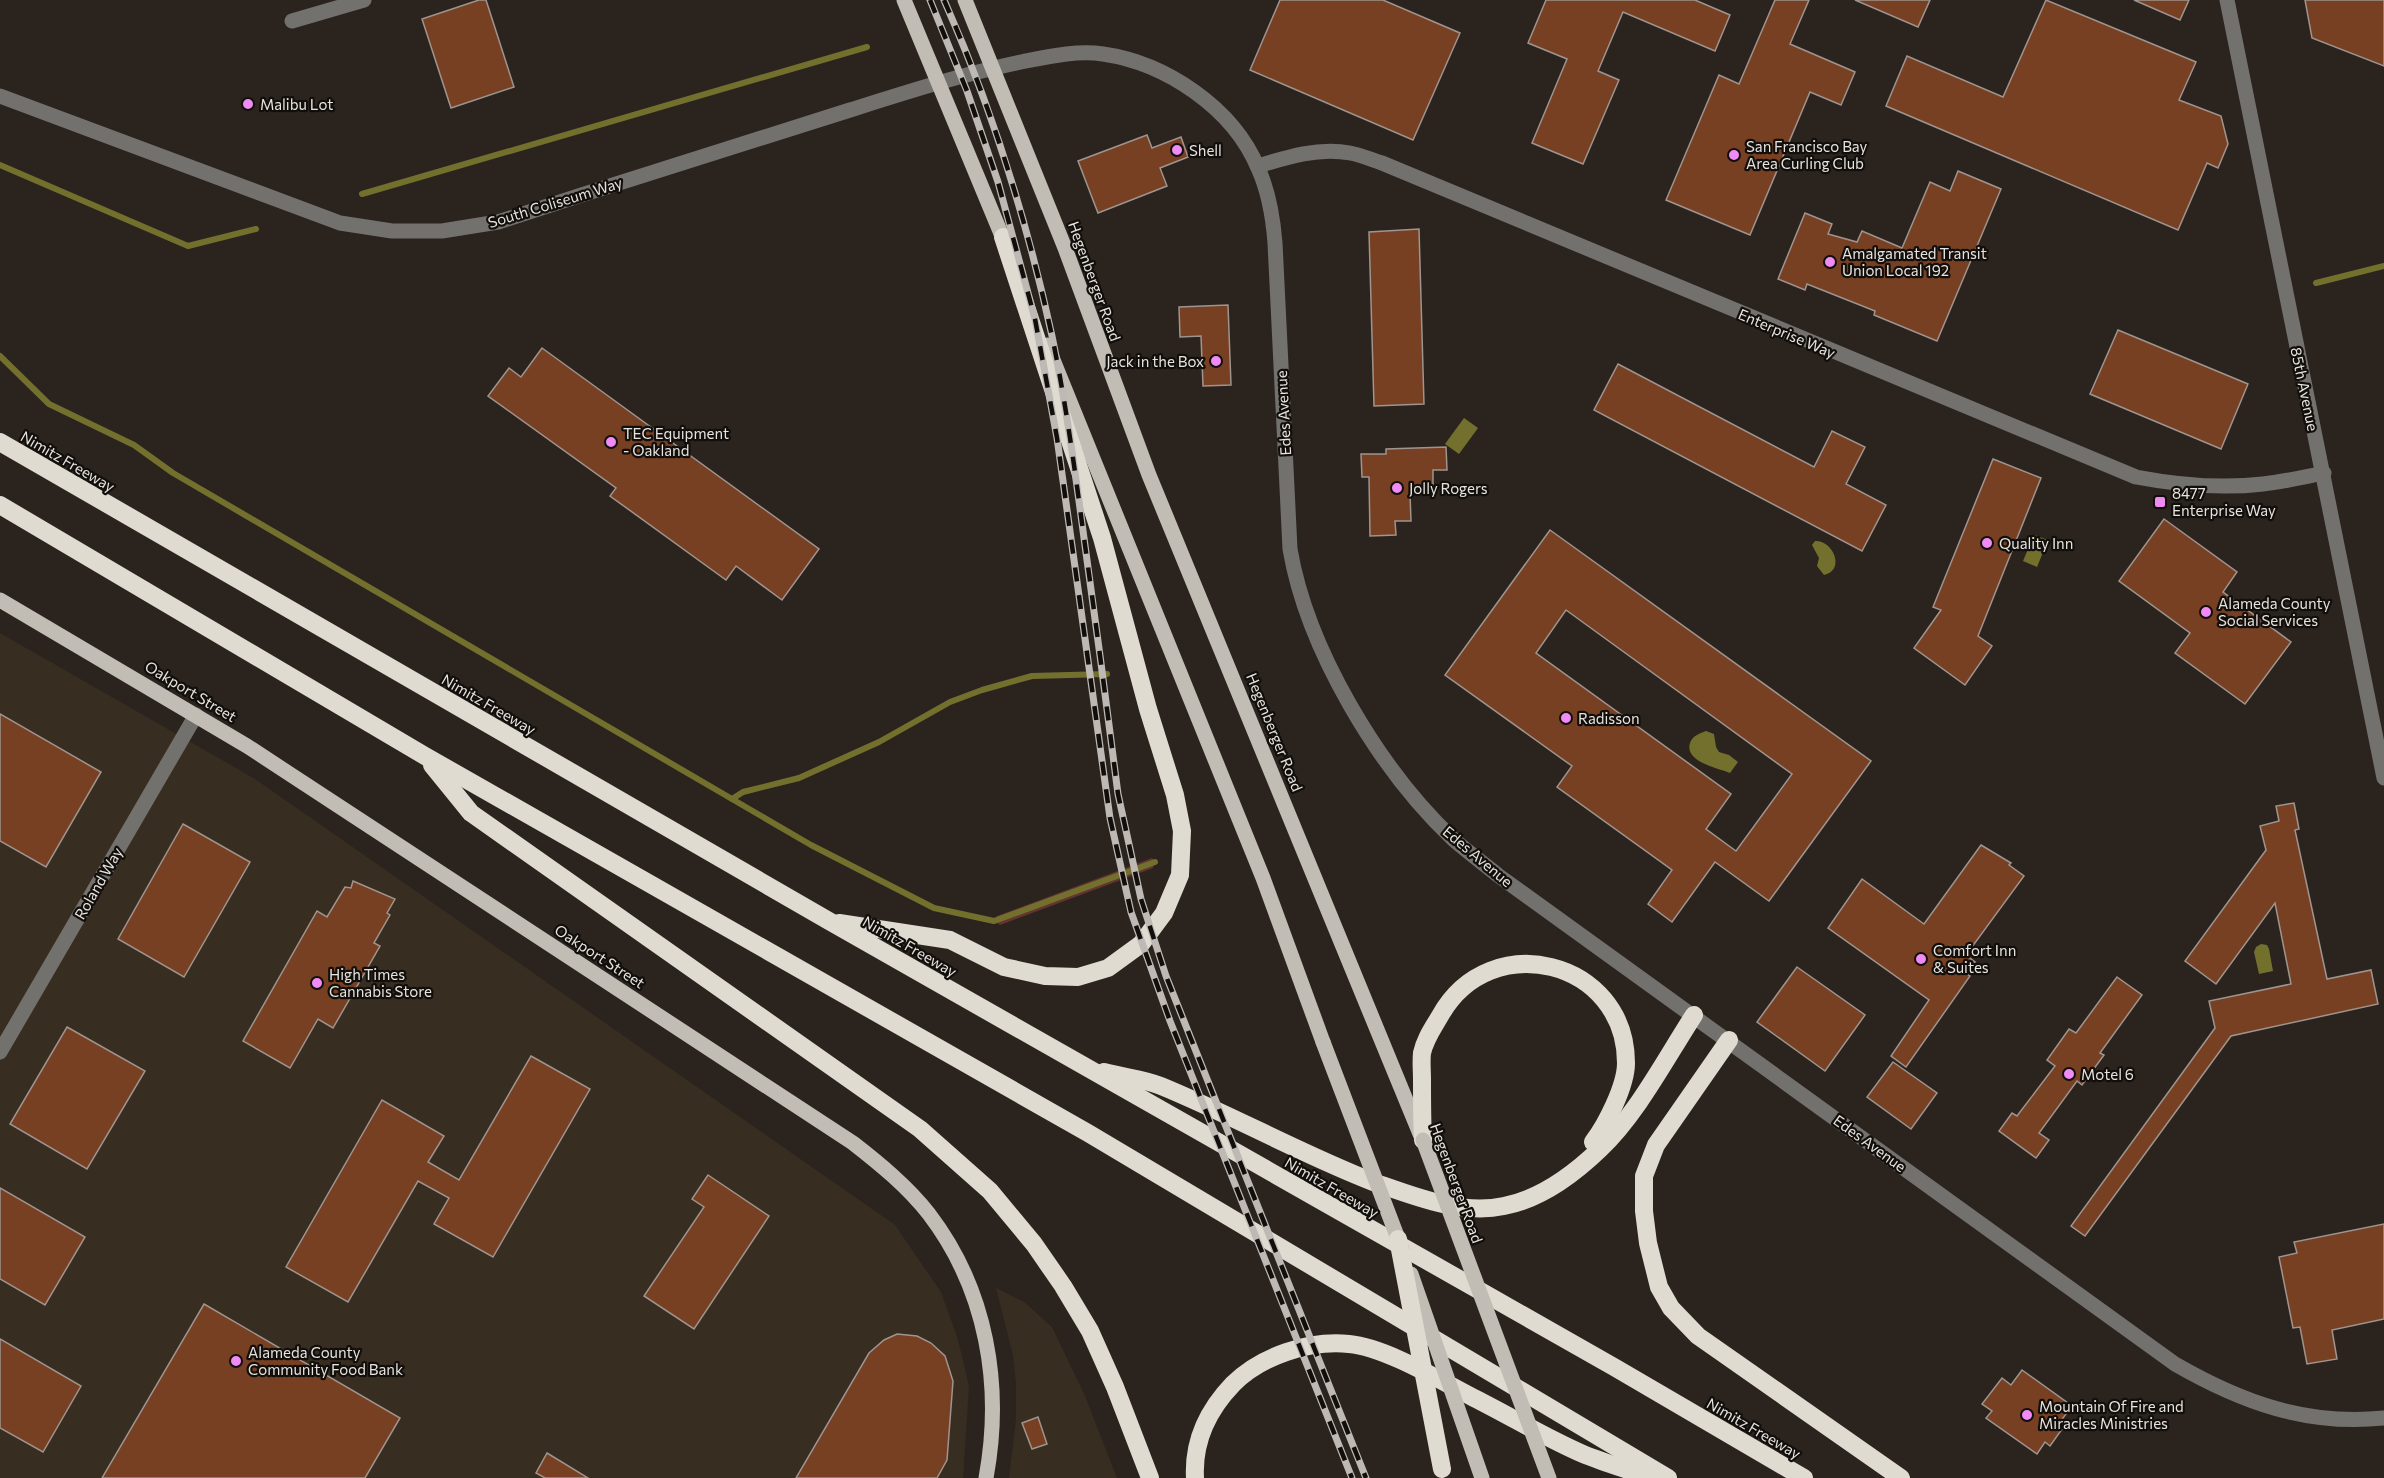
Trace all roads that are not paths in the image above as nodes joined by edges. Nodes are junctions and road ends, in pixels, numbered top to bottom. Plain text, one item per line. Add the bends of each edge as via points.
1 (364, 0) edge
2 (904, 0) edge
3 (965, 0) edge
4 (2227, 0) edge
5 (292, 21) dead end
6 (994, 68) junction
7 (939, 82) junction
8 (0, 96) edge
9 (1258, 165) junction
10 (1003, 237) junction
11 (0, 442) edge
12 (2324, 473) junction
13 (0, 505) edge
14 (0, 600) edge
15 (196, 715) junction
16 (425, 756) junction
17 (2384, 778) edge
18 (829, 921) junction
19 (1694, 1015) junction
20 (1729, 1040) junction
21 (0, 1052) edge
22 (1086, 1068) junction
23 (1423, 1140) junction
24 (1569, 1175) junction
25 (1398, 1239) junction
26 (2384, 1418) edge
27 (1442, 1474) edge
28 (986, 1478) edge
29 (1150, 1478) edge
30 (1195, 1478) edge
31 (1482, 1478) edge
32 (1549, 1478) edge
33 (1652, 1478) edge
34 (1668, 1478) edge
35 (1804, 1478) edge
36 (1901, 1478) edge

1 - 5 street
2 - 7 main road
3 - 6 main road, Hegenberger Road
4 - 12 street, 85th Avenue
6 - 7 street, Edes Avenue
6 - 9 street, Edes Avenue via 1083,53 1141,63 1181,81 1210,104 1236,131
6 - 23 main road, Hegenberger Road via 1149,475
7 - 8 street, South Coliseum Way via 498,222 442,231 392,231 340,223
7 - 10 main road
9 - 12 street, Enterprise Way via 1319,152 1350,153 1382,163 2136,477 2218,487
9 - 19 street, Edes Avenue via 1274,225 1293,567 1309,622 1346,695 1377,748 1411,793 1453,838 1499,876
10 - 18 highway via 1102,538 1175,795 1182,831 1179,875 1164,913 1141,944 1108,968 1078,977 1045,976 1004,967 950,940
10 - 25 main road, bridge via 1263,878
11 - 18 highway, Nimitz Freeway
12 - 17 street, 85th Avenue
13 - 16 highway
14 - 15 main road, Oakport Street
15 - 21 street, Roland Way
15 - 28 main road, Oakport Street via 853,1143 910,1193 948,1243 978,1310 987,1344 994,1413
16 - 29 highway via 471,813 920,1129 990,1191 1034,1244 1090,1331
16 - 34 highway via 1088,1133
18 - 22 highway, Nimitz Freeway
19 - 20 street, Edes Avenue
19 - 24 highway via 1627,1118 1601,1148
20 - 26 street, Edes Avenue via 2181,1367 2224,1391 2273,1409 2325,1418
20 - 36 highway via 1656,1145 1644,1176 1644,1211 1659,1287 1671,1308 1698,1336
22 - 24 highway via 1159,1085 1337,1168 1419,1198 1464,1207 1504,1206 1538,1195
22 - 35 highway, Nimitz Freeway
23 - 24 highway via 1422,1054 1447,1004 1469,982 1495,968 1528,963 1557,967 1587,981 1607,1003 1623,1034 1626,1066 1606,1124
23 - 32 main road, Hegenberger Road, bridge
25 - 27 highway, bridge
25 - 31 main road, bridge
30 - 33 highway via 1194,1462 1201,1434 1217,1400 1242,1375 1275,1356 1311,1345 1350,1344 1418,1369 1582,1454

